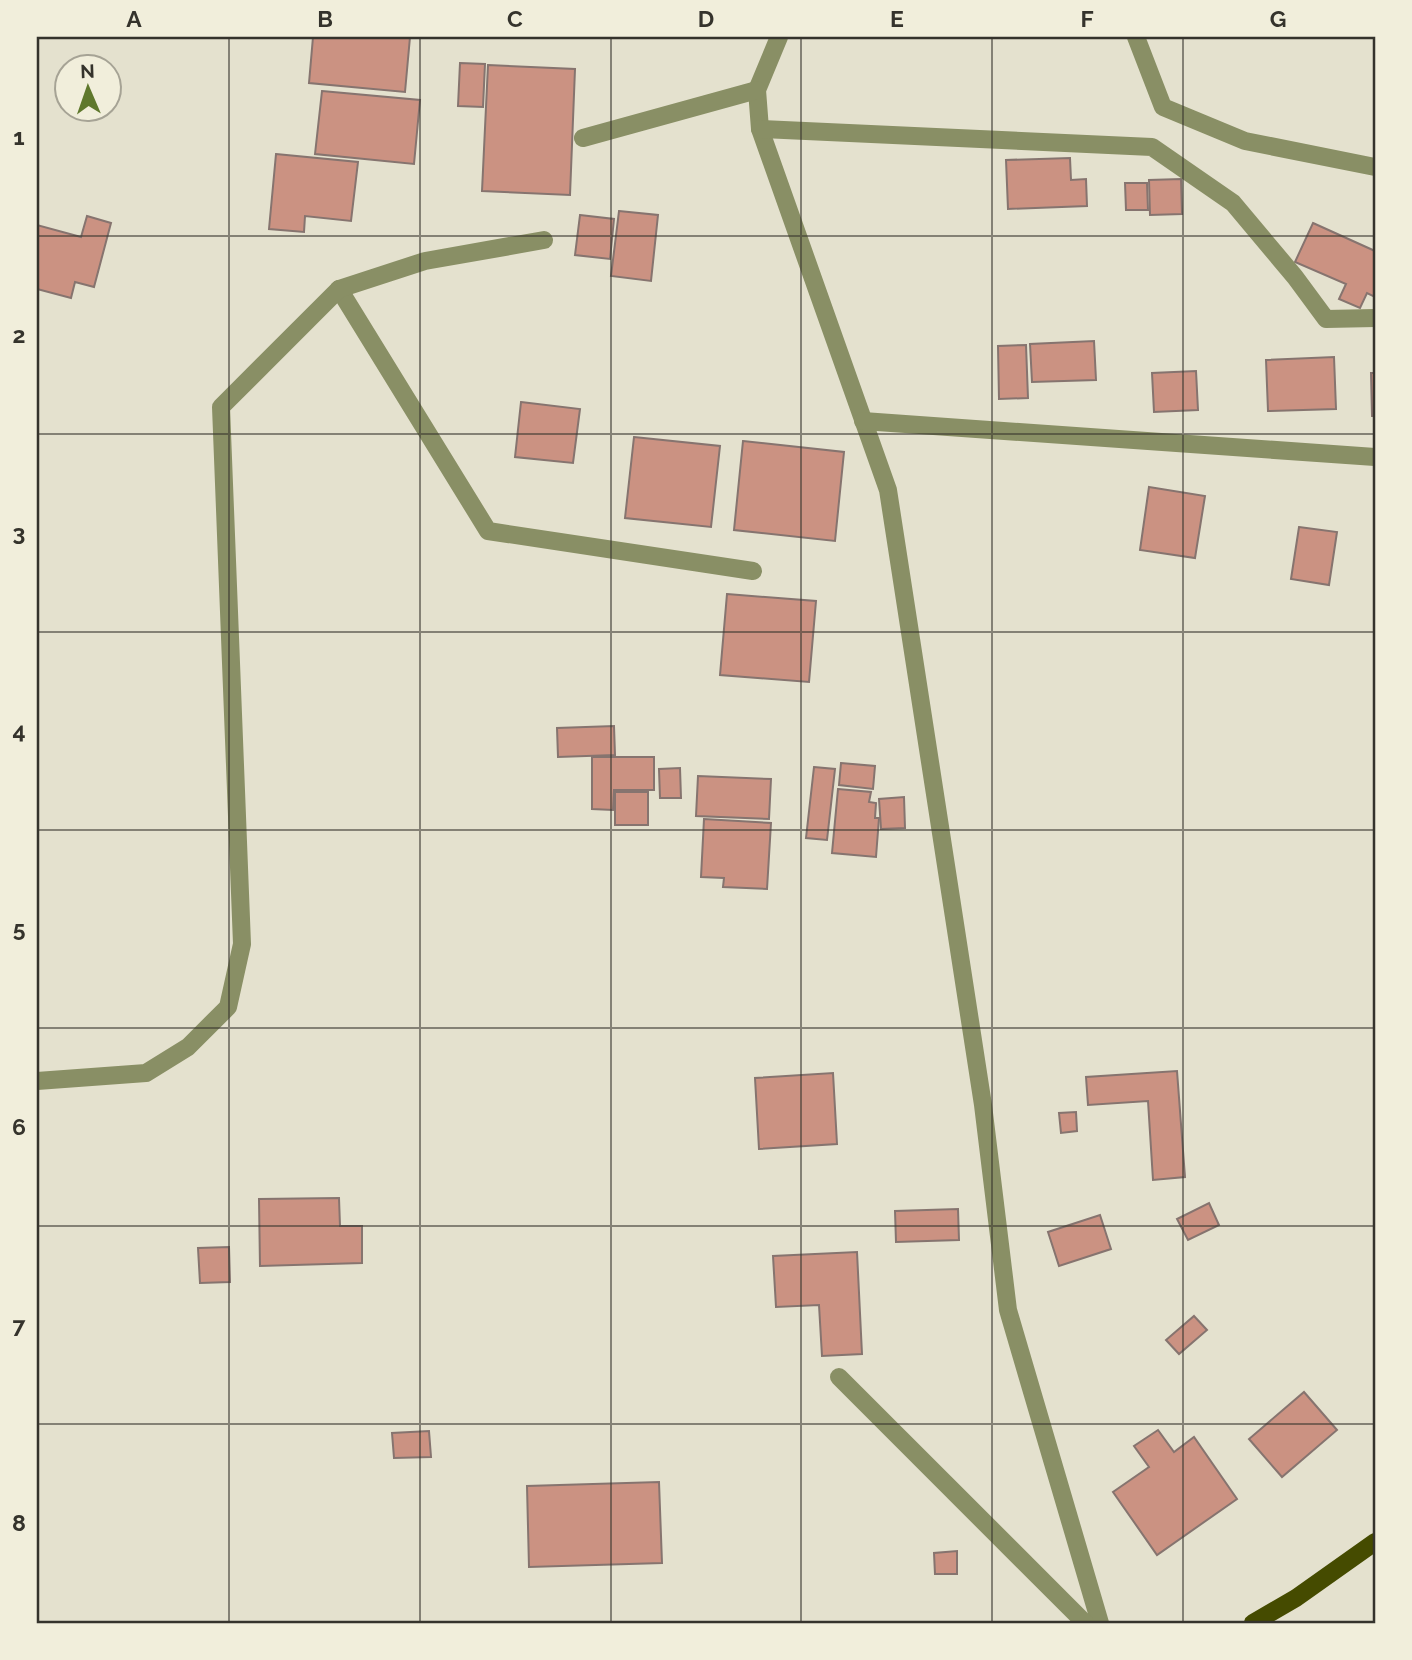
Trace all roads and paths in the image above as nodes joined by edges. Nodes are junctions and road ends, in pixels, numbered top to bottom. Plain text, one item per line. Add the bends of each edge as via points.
1 (779, 37) edge
2 (1136, 37) edge
3 (757, 89) junction
4 (760, 129) junction
5 (583, 138) dead end
6 (1375, 167) edge
7 (544, 240) dead end
8 (339, 289) junction
9 (1375, 318) edge
10 (863, 421) junction
11 (1375, 457) edge
12 (753, 571) dead end
13 (37, 1081) edge
14 (839, 1377) dead end
15 (1375, 1542) edge
16 (1085, 1623) edge
17 (1100, 1623) edge
18 (1253, 1623) edge

1 - 3 street
2 - 6 street via 1163,107 1245,141
3 - 4 street
3 - 5 street
4 - 9 street via 1152,148 1233,203 1326,319
4 - 10 street
7 - 8 street via 425,261
8 - 12 street via 488,531
8 - 13 street via 221,407 242,944 228,1007 188,1047 146,1073
10 - 11 street
10 - 17 street via 888,491 983,1105 1009,1310
14 - 16 street
15 - 18 main road

